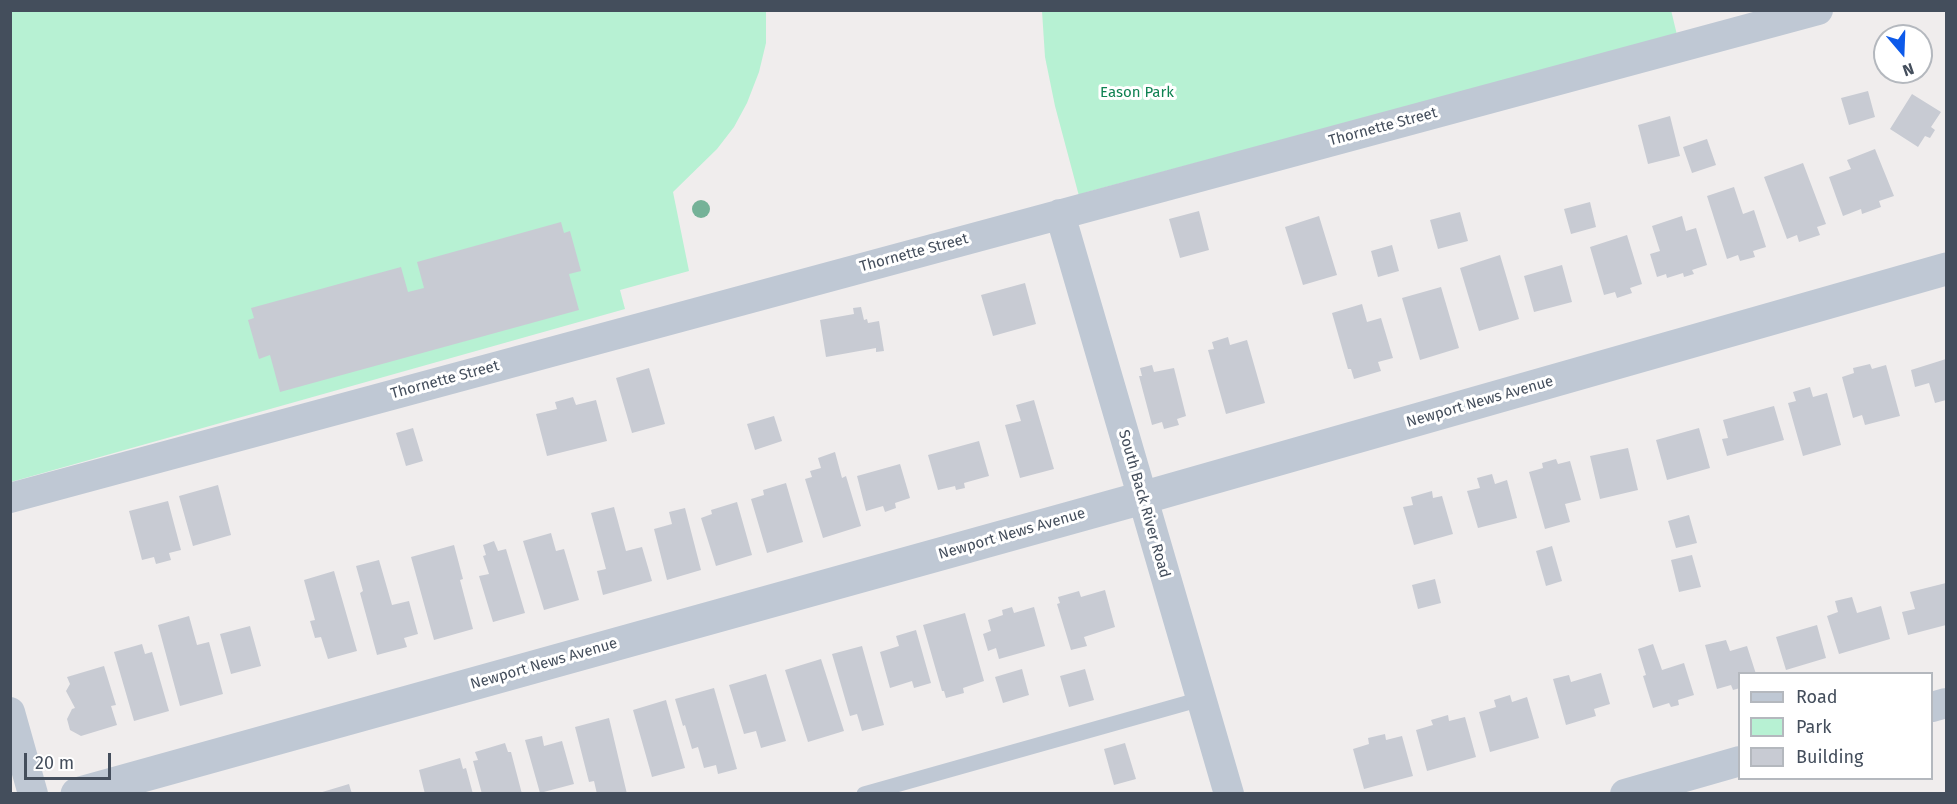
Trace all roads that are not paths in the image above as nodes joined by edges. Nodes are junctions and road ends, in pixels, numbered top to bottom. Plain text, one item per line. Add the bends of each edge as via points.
1 (1818, 10) edge
2 (1060, 214) junction
3 (1947, 269) edge
4 (10, 498) edge
5 (1142, 498) junction
6 (1201, 699) junction
7 (10, 712) edge
8 (1738, 762) edge
9 (33, 794) edge
10 (77, 794) edge
11 (864, 794) edge
12 (1229, 794) edge
13 (1625, 794) edge

1 - 2 street, Thornette Street
2 - 4 street, Thornette Street
2 - 5 street, South Back River Road
3 - 5 street, Newport News Avenue
5 - 6 street, South Back River Road
5 - 10 street, Newport News Avenue
6 - 11 lane
6 - 12 street, South Back River Road
7 - 9 street
8 - 13 street

